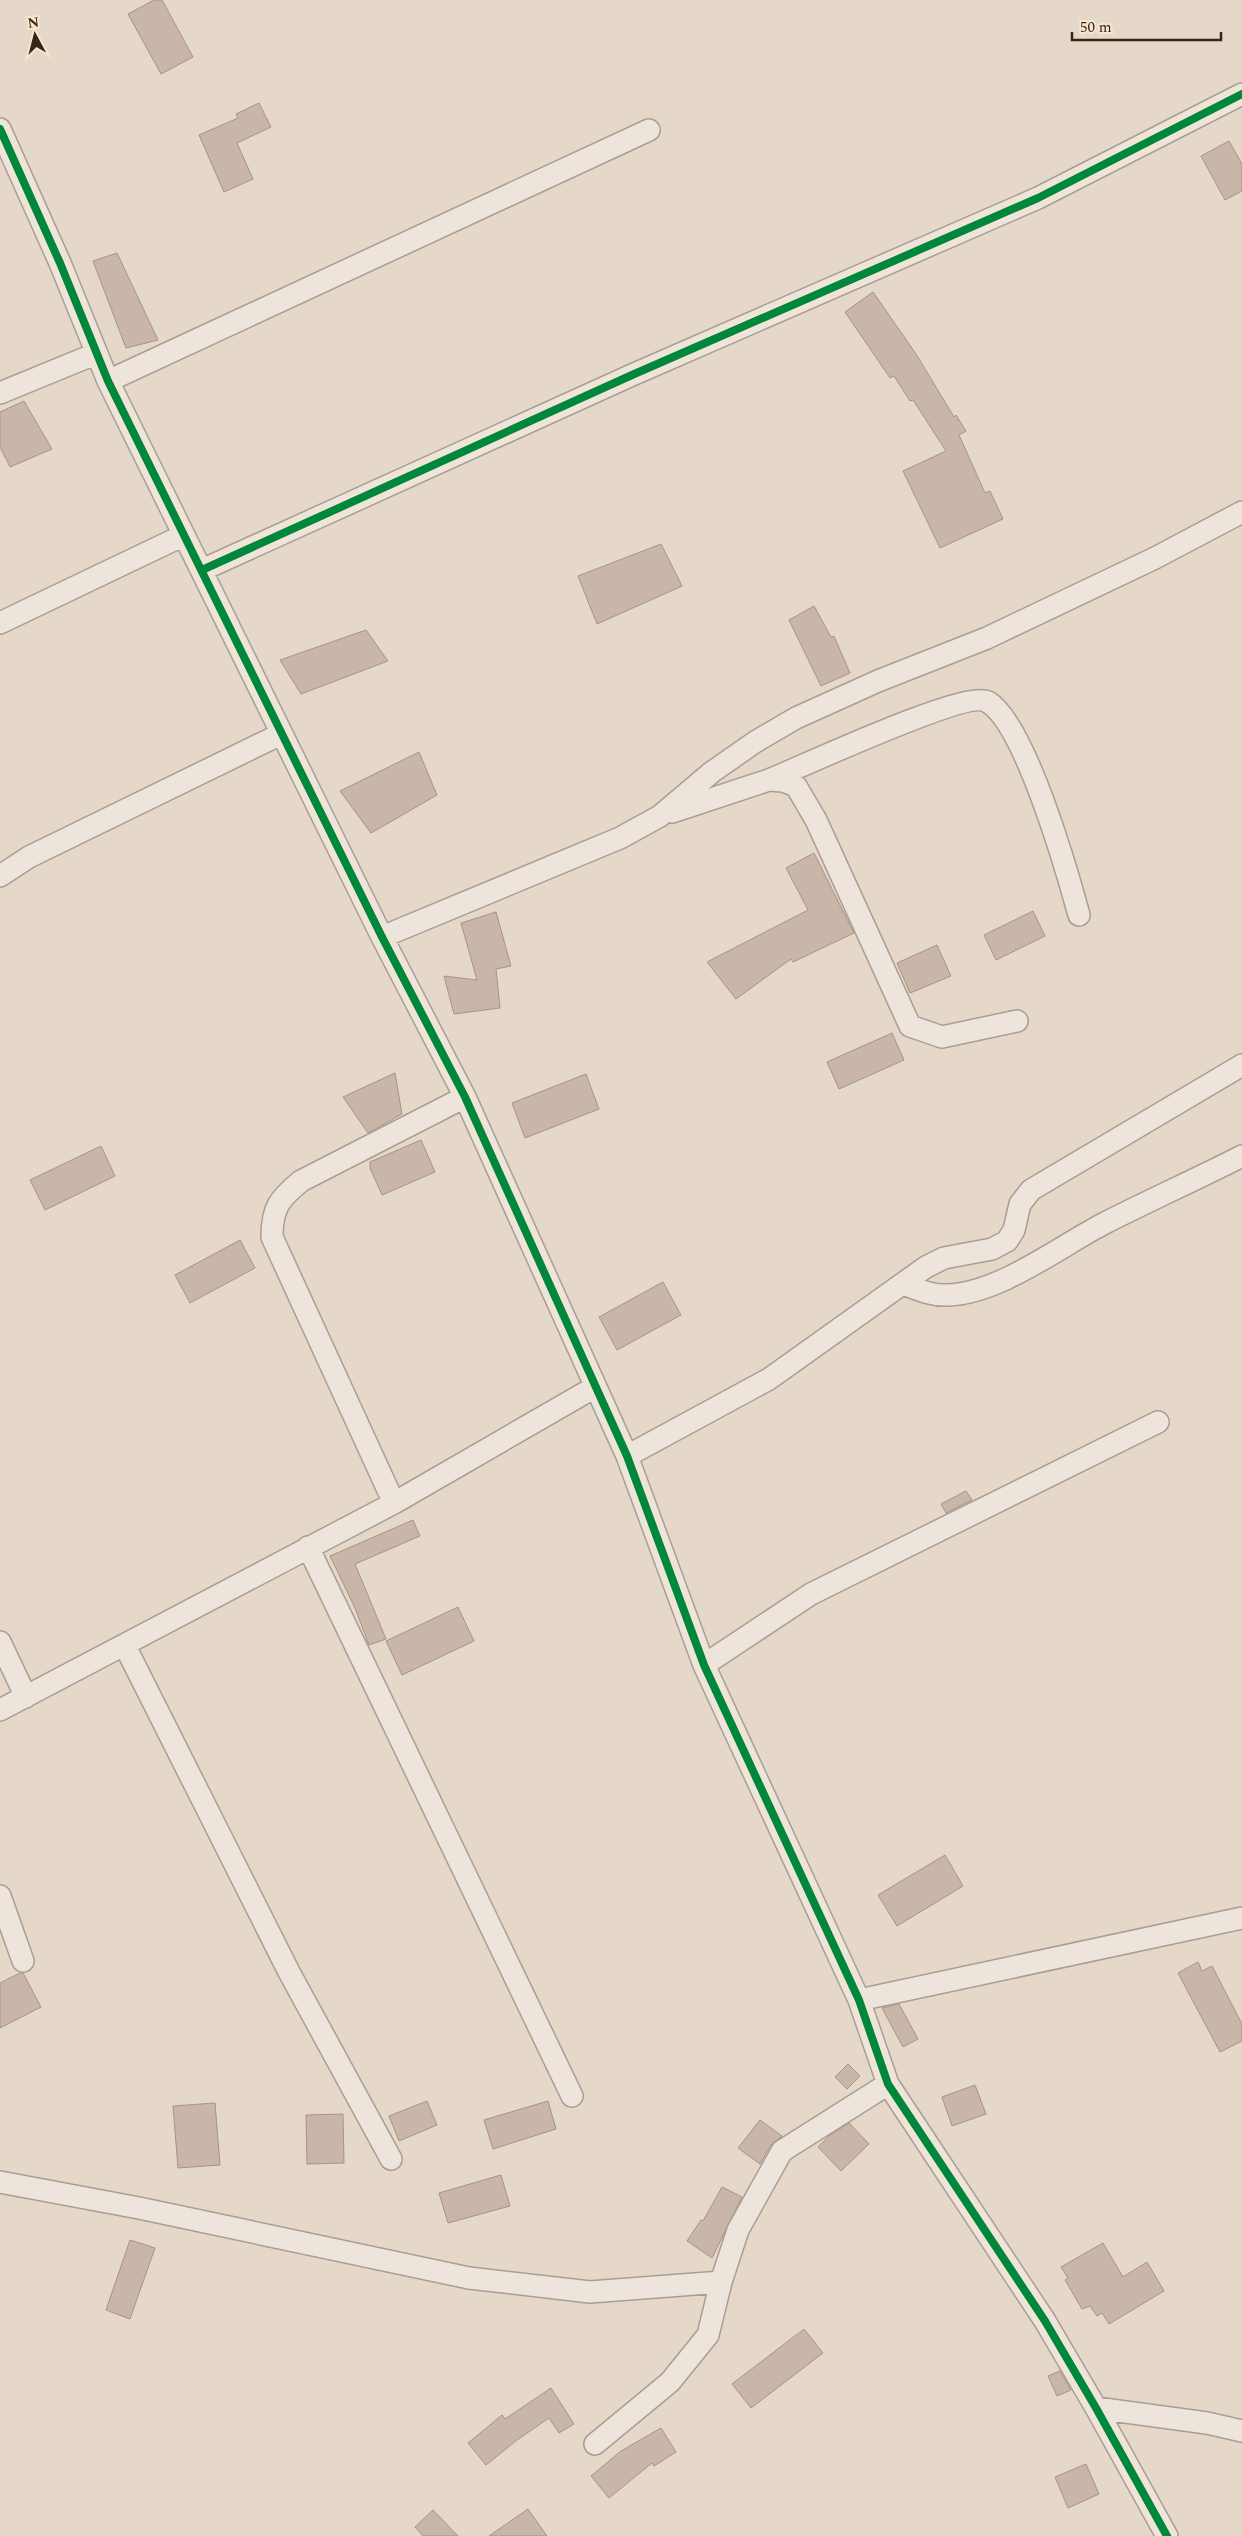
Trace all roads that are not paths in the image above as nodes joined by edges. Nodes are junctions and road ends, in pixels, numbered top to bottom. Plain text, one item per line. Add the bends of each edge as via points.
1 (1242, 94) edge
2 (0, 129) edge
3 (649, 130) dead end
4 (95, 354) junction
5 (108, 381) junction
6 (0, 393) edge
7 (1242, 512) edge
8 (184, 535) junction
9 (202, 570) junction
10 (0, 623) edge
11 (281, 734) junction
12 (769, 780) junction
13 (660, 816) junction
14 (0, 876) edge
15 (1078, 915) dead end
16 (382, 937) junction
17 (1018, 1021) dead end
18 (1242, 1065) edge
19 (465, 1097) junction
20 (1242, 1156) edge
21 (903, 1284) junction
22 (595, 1387) junction
23 (1158, 1422) dead end
24 (627, 1456) junction
25 (394, 1503) junction
26 (308, 1547) junction
27 (0, 1642) edge
28 (125, 1646) junction
29 (704, 1665) junction
30 (26, 1697) junction
31 (0, 1710) edge
32 (0, 1896) edge
33 (1242, 1918) edge
34 (24, 1961) dead end
35 (858, 2000) junction
36 (888, 2084) junction
37 (572, 2096) dead end
38 (391, 2160) dead end
39 (0, 2182) edge
40 (721, 2282) junction
41 (1096, 2408) junction
42 (1242, 2431) edge
43 (595, 2444) dead end
44 (1167, 2536) edge

1 - 9 street via 1038,198 632,375
2 - 4 street via 60,263
3 - 5 street
4 - 5 street
4 - 6 street
5 - 8 street
7 - 13 street via 1155,558 987,638 796,718 712,772
8 - 9 street
8 - 10 street
9 - 11 street
11 - 14 street via 29,857
11 - 16 street
12 - 13 street
12 - 15 street via 935,711 978,699 988,701 1008,722 1020,747 1055,834
12 - 17 street via 796,786 816,820 910,1026 942,1037
13 - 16 street via 620,838
16 - 19 street
18 - 21 street via 1030,1190 1020,1204 1014,1230 1007,1241 992,1249 944,1258
19 - 22 street
19 - 25 street via 301,1181 284,1194 272,1215 272,1237
20 - 21 street via 1104,1223 1033,1264 982,1288 948,1296 934,1295
21 - 24 street via 769,1379
22 - 24 street
22 - 25 street
23 - 29 street via 811,1594
24 - 29 street
25 - 26 street
26 - 28 street
26 - 37 street
27 - 30 street
28 - 30 street
28 - 38 street via 289,1972
29 - 35 street
30 - 31 street
32 - 34 street
33 - 35 street
35 - 36 street
36 - 40 street via 782,2151 738,2230
36 - 41 street via 1044,2321
39 - 40 street via 140,2208 469,2278 590,2292
40 - 43 street via 708,2335 670,2382
41 - 42 street
41 - 44 street

